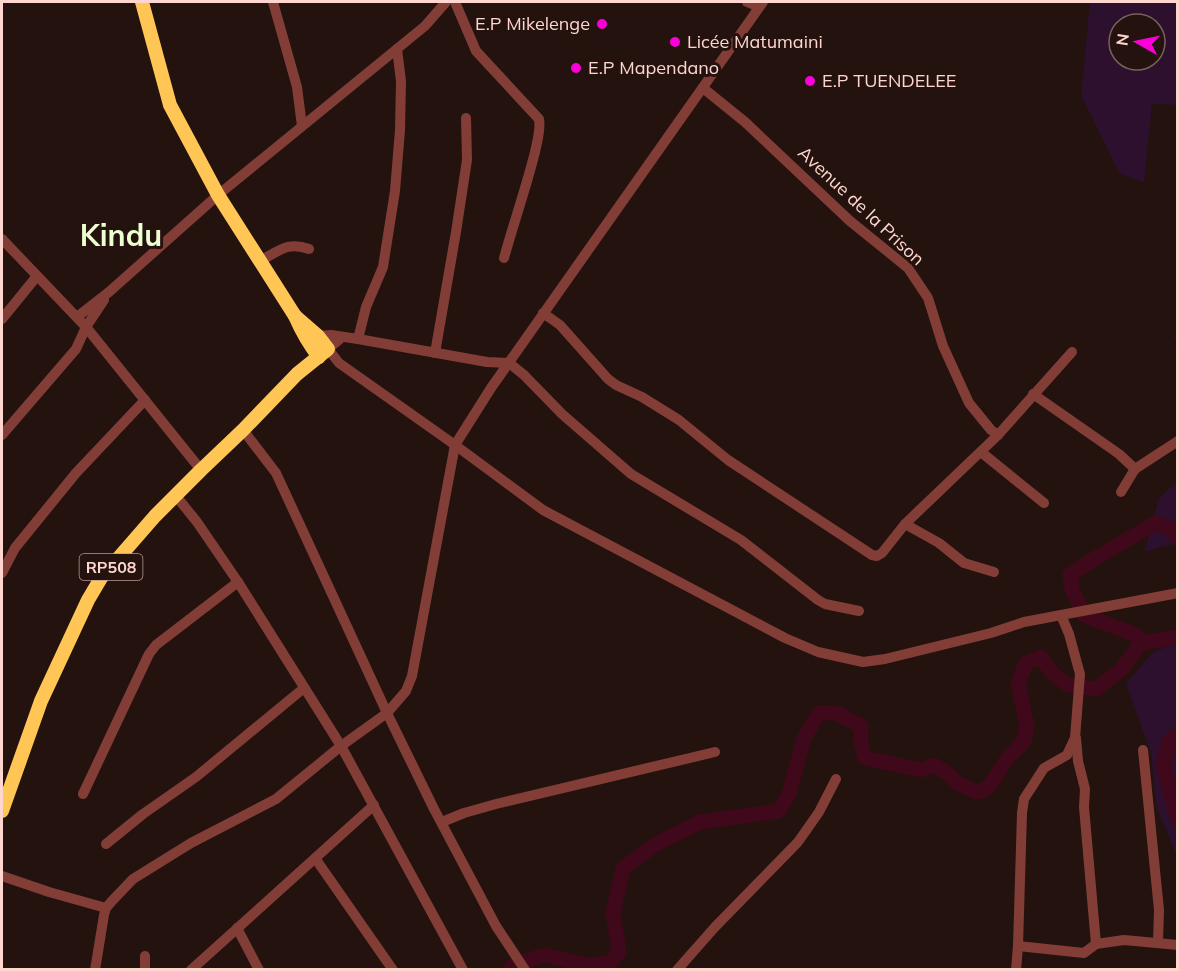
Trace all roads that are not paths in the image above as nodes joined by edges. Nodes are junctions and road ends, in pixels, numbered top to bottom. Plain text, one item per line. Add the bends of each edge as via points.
1 (142, 2) edge
2 (273, 2) edge
3 (446, 2) edge
4 (455, 2) edge
5 (747, 2) edge
6 (761, 4) edge
7 (397, 49) junction
8 (703, 87) junction
9 (466, 118) dead end
10 (302, 126) junction
11 (218, 195) junction
12 (2, 240) edge
13 (309, 249) dead end
14 (14, 252) junction
15 (2, 255) edge
16 (504, 258) dead end
17 (260, 261) junction
18 (37, 276) junction
19 (109, 292) junction
20 (543, 313) junction
21 (77, 317) junction
22 (2, 319) edge
23 (86, 327) junction
24 (341, 337) junction
25 (313, 339) junction
26 (358, 339) junction
27 (1072, 352) dead end
28 (323, 353) junction
29 (435, 353) junction
30 (509, 363) junction
31 (297, 374) junction
32 (1033, 394) junction
33 (145, 400) junction
34 (243, 430) junction
35 (2, 435) edge
36 (998, 435) junction
37 (1178, 441) edge
38 (455, 445) junction
39 (981, 452) junction
40 (1135, 469) junction
41 (201, 470) junction
42 (1121, 492) dead end
43 (176, 496) junction
44 (1044, 503) dead end
45 (905, 524) junction
46 (994, 572) dead end
47 (2, 573) edge
48 (238, 582) junction
49 (1178, 594) edge
50 (859, 611) dead end
51 (1063, 615) junction
52 (304, 688) junction
53 (387, 713) junction
54 (1076, 738) junction
55 (341, 746) junction
56 (1143, 750) dead end
57 (715, 752) dead end
58 (836, 780) dead end
59 (83, 794) dead end
60 (374, 806) junction
61 (2, 811) edge
62 (442, 822) junction
63 (106, 844) dead end
64 (315, 858) junction
65 (2, 876) edge
66 (106, 908) junction
67 (237, 928) junction
68 (1158, 942) junction
69 (1096, 944) junction
70 (1178, 945) edge
71 (1018, 946) junction
72 (145, 956) dead end
73 (95, 969) edge
74 (145, 969) edge
75 (191, 969) edge
76 (258, 969) edge
77 (393, 969) edge
78 (463, 969) edge
79 (525, 969) edge
80 (677, 969) edge
81 (1016, 969) edge

1 - 11 main road via 170,105
2 - 10 street via 297,87
3 - 7 street
4 - 16 street via 476,51 540,124 528,182
5 - 6 street
6 - 8 street
7 - 10 street
7 - 26 street via 401,81 395,191 382,267
8 - 20 street
8 - 36 street, Avenue de la Prison via 746,122 850,221 908,268 928,298 943,346 969,403
9 - 29 street via 467,160
10 - 11 street
11 - 17 main road
11 - 19 street
12 - 14 street
13 - 17 street via 298,245 286,247
14 - 15 street
14 - 18 street
17 - 25 main road
18 - 21 street
18 - 22 street
19 - 21 street
19 - 23 street
20 - 30 street
20 - 45 street via 616,385 679,420 728,460 867,554 882,553
21 - 23 street
23 - 33 street
23 - 35 street via 76,348
24 - 25 street via 322,335
24 - 26 street
24 - 28 street
25 - 28 main road
25 - 31 main road, RP508
26 - 29 street
27 - 32 street
28 - 31 main road, RP508
28 - 38 street
29 - 30 street
30 - 38 street
30 - 50 street via 631,474 741,540 818,600
31 - 34 main road, RP508
32 - 36 street
32 - 40 street
33 - 41 street
33 - 47 street via 76,473 15,548
34 - 41 main road, RP508
34 - 53 street via 276,473
36 - 39 street
37 - 40 street
38 - 51 street via 543,510 818,652 863,662 885,659
38 - 53 street via 412,676 406,691
39 - 44 street
39 - 45 street
40 - 42 street
41 - 43 main road, RP508
43 - 48 street
43 - 61 main road, RP508 via 101,578 88,600 41,701
45 - 46 street via 964,563
48 - 52 street
48 - 59 street via 149,654
49 - 51 street
51 - 54 street via 1080,674
52 - 55 street
52 - 63 street via 196,777
53 - 55 street
53 - 62 street
54 - 69 street via 1085,789
54 - 71 street via 1067,755 1044,768 1024,799
55 - 60 street
55 - 66 street via 276,799 191,843 133,879
56 - 68 street via 1159,910
57 - 62 street via 496,804
58 - 80 street via 798,842
60 - 64 street
60 - 78 street
62 - 79 street via 496,926
64 - 67 street
64 - 77 street
65 - 66 street
66 - 73 street
67 - 75 street
67 - 76 street
68 - 69 street via 1124,940
68 - 70 street
69 - 71 street via 1084,952
71 - 81 street
72 - 74 street

